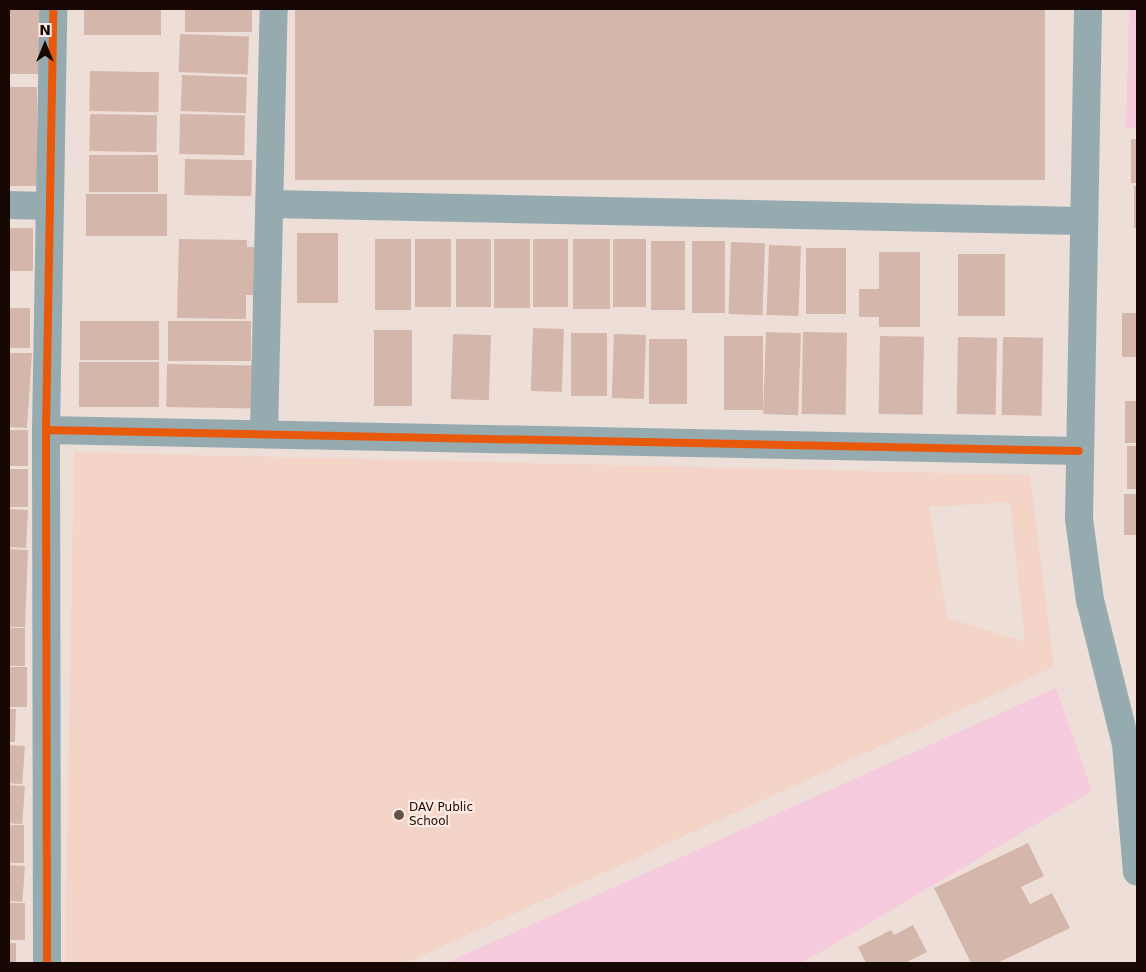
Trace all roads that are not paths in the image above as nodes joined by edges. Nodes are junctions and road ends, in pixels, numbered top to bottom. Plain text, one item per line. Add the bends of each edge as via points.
1 (53, 9) edge
2 (274, 9) edge
3 (1088, 9) edge
4 (270, 204) junction
5 (9, 205) edge
6 (49, 206) junction
7 (1084, 221) junction
8 (46, 430) junction
9 (264, 434) junction
10 (1079, 451) junction
11 (1137, 872) edge
12 (47, 963) edge

1 - 6 street
2 - 4 street
3 - 7 street
4 - 7 street
4 - 9 street
5 - 6 street
6 - 8 street
7 - 10 street
8 - 9 street
8 - 12 street
9 - 10 street
10 - 11 street via 1079,519 1090,600 1126,744

